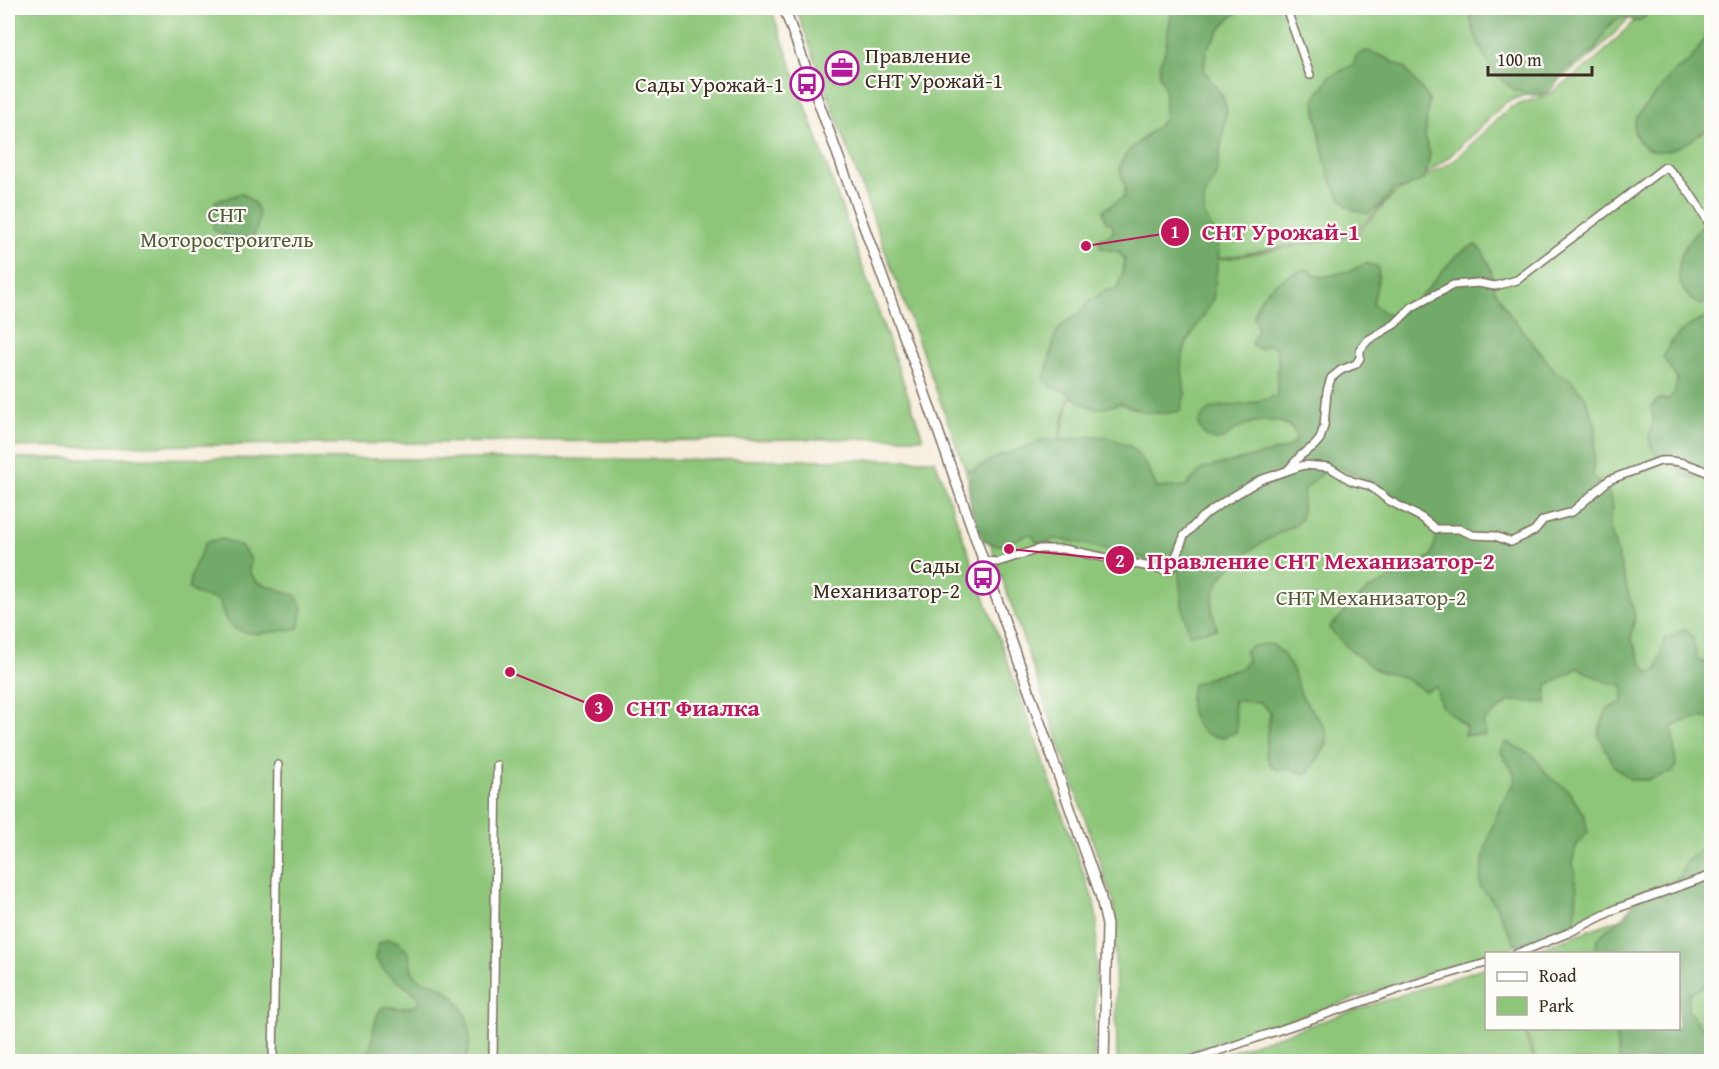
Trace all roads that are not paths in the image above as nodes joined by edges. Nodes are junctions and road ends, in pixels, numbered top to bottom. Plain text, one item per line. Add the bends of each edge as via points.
1 (784, 8) edge
2 (1286, 8) edge
3 (1310, 75) dead end
4 (1712, 230) edge
5 (1288, 470) junction
6 (1712, 475) edge
7 (983, 561) junction
8 (278, 765) dead end
9 (497, 765) dead end
10 (1712, 875) edge
11 (1521, 952) edge
12 (1485, 963) edge
13 (273, 1062) edge
14 (493, 1062) edge
15 (1104, 1062) edge
16 (1186, 1062) edge

1 - 7 street
2 - 3 street
4 - 5 street via 1665,167 1517,280 1495,285 1454,285 1412,307 1395,324 1363,345 1356,364 1331,378 1320,439
5 - 6 street via 1304,465 1329,467 1352,481 1370,486 1436,529 1459,529 1511,543 1534,531 1543,520 1572,512 1609,480 1660,461 1692,465
5 - 7 street via 1243,489 1202,517 1184,536 1169,571 1064,549 1039,549 998,562
7 - 15 street via 1105,910
8 - 13 street
9 - 14 street
10 - 11 street via 1618,908
12 - 16 street

